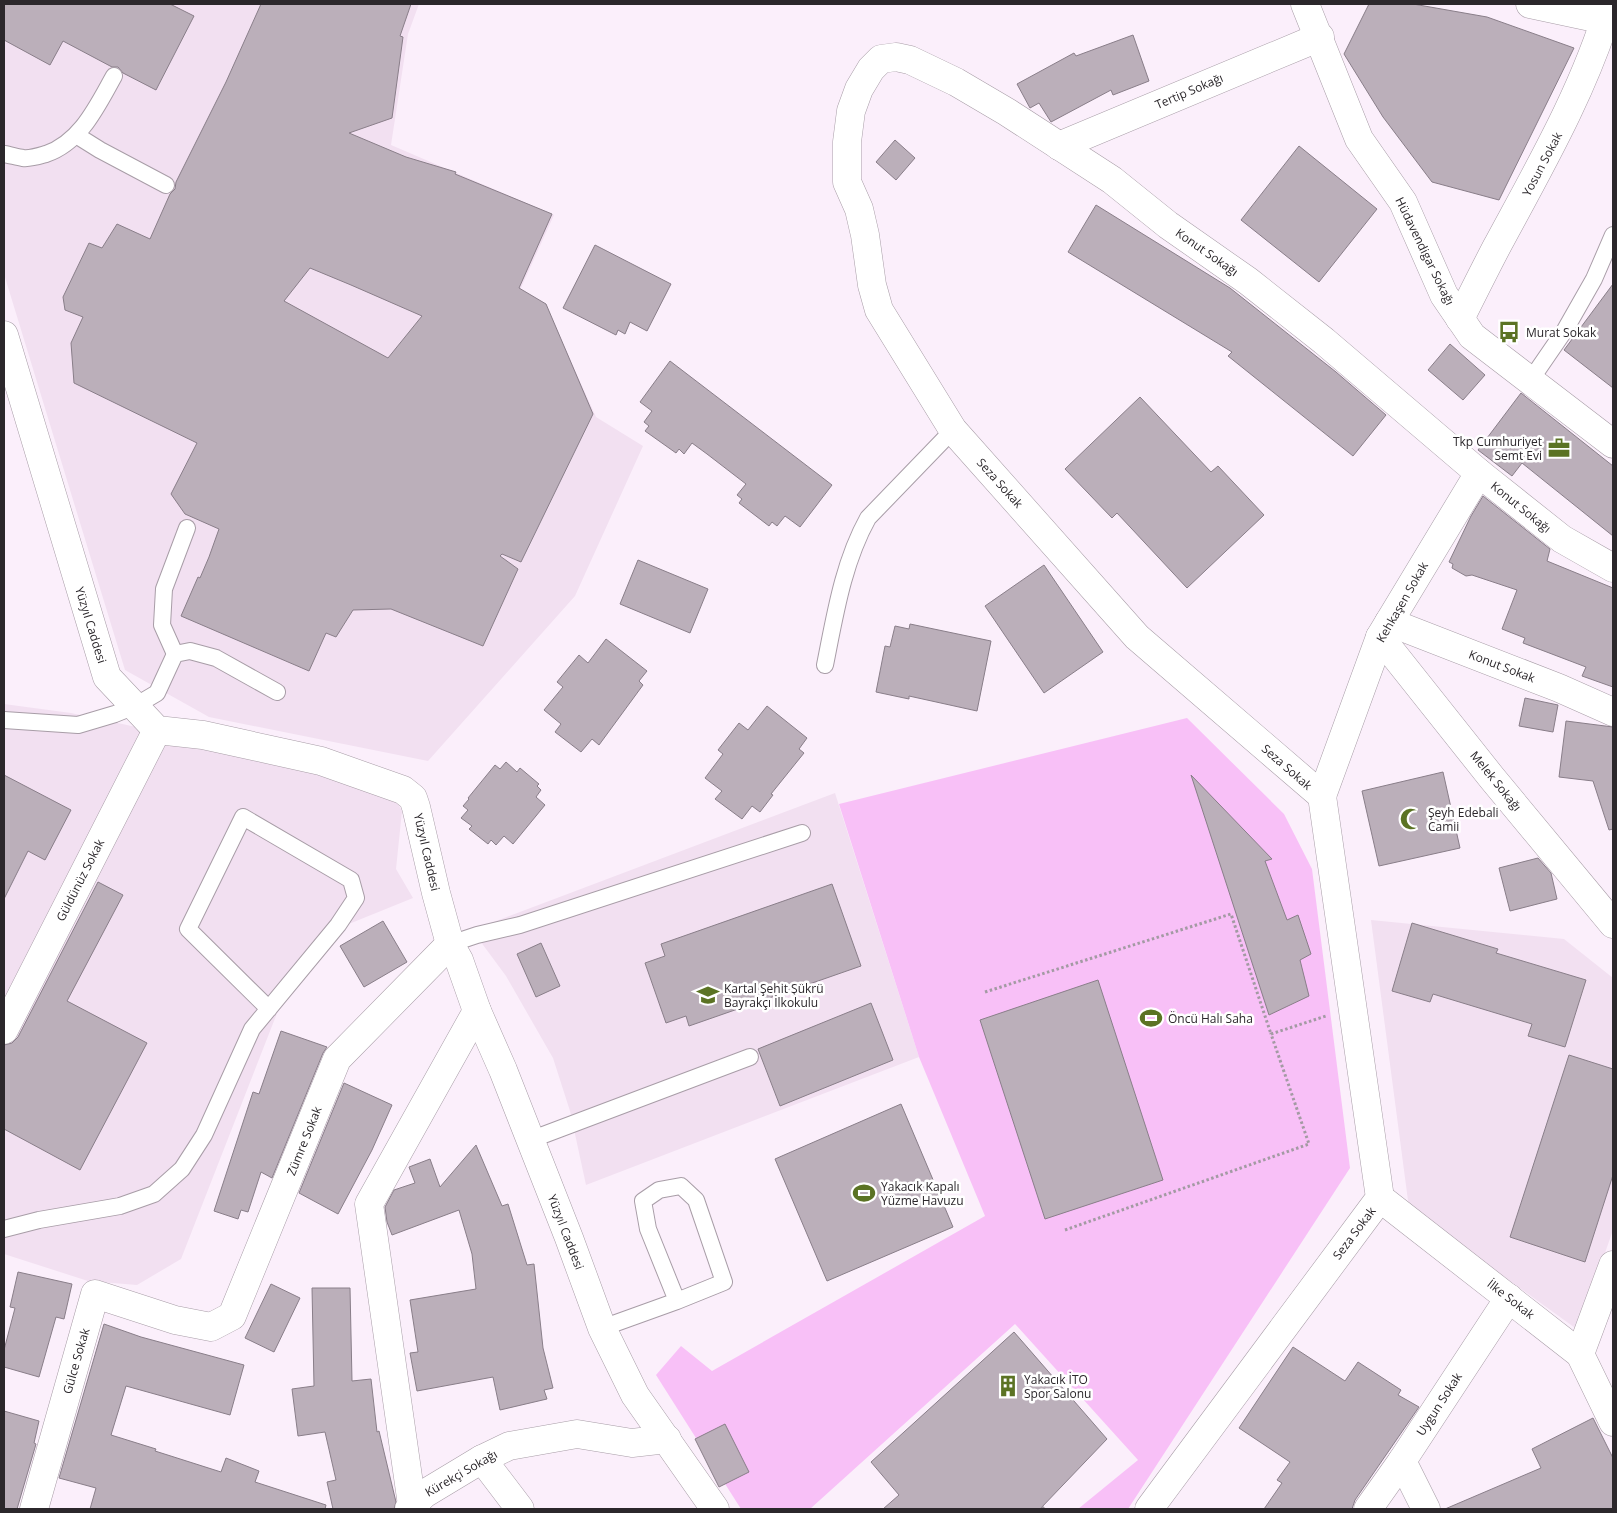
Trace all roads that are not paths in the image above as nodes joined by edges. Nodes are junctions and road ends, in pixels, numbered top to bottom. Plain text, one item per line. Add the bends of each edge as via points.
1 (1305, 4) edge
2 (1530, 4) edge
3 (1607, 12) edge
4 (1320, 37) junction
5 (114, 76) dead end
6 (76, 135) junction
7 (1059, 146) junction
8 (4, 154) edge
9 (847, 182) joint
10 (166, 185) dead end
11 (1613, 235) edge
12 (1460, 319) junction
13 (4, 335) edge
14 (1530, 381) junction
15 (953, 430) junction
16 (1613, 444) edge
17 (1479, 473) junction
18 (187, 528) dead end
19 (1613, 568) edge
20 (1385, 629) junction
21 (175, 654) junction
22 (824, 665) dead end
23 (277, 692) dead end
24 (134, 706) junction
25 (1613, 712) edge
26 (4, 720) edge
27 (157, 730) junction
28 (1322, 796) junction
29 (802, 833) dead end
30 (1613, 924) edge
31 (450, 944) junction
32 (268, 1009) junction
33 (477, 1011) junction
34 (4, 1030) edge
35 (750, 1057) dead end
36 (530, 1140) junction
37 (1380, 1198) junction
38 (4, 1229) edge
39 (1613, 1265) edge
40 (1510, 1298) junction
41 (677, 1301) junction
42 (175, 1320) joint
43 (602, 1328) junction
44 (1580, 1354) junction
45 (1613, 1422) edge
46 (666, 1439) junction
47 (482, 1459) junction
48 (1402, 1461) junction
49 (410, 1507) edge
50 (34, 1509) edge
51 (520, 1509) edge
52 (716, 1509) edge
53 (1149, 1509) edge
54 (1368, 1509) edge
55 (1426, 1509) edge

1 - 4 street, Hüdavendigar Sokağı
2 - 3 street
3 - 12 street, Yosun Sokak via 1574,102
4 - 7 street, Tertip Sokağı
4 - 12 street, Hüdavendigar Sokağı via 1359,139 1403,202 1444,295
5 - 6 lane via 91,118
6 - 8 lane via 55,151 40,156 24,158
6 - 10 lane
7 - 9 street, Konut Sokağı via 1007,112 925,66 896,57 882,59 872,69 850,110
7 - 17 street, Konut Sokağı via 1112,180 1324,340
9 - 15 street, Seza Sokak via 859,209 879,310
11 - 14 lane via 1594,279 1565,330
12 - 14 street, Hüdavendigar Sokağı via 1472,336
13 - 24 street, Yüzyıl Caddesi via 107,677
14 - 16 street, Hüdavendigar Sokağı
15 - 22 lane via 868,518 859,534 843,578
15 - 28 street, Seza Sokak via 1137,636
17 - 19 street, Konut Sokağı via 1562,539
17 - 20 street, Kehkaşen Sokak
18 - 21 lane via 164,589 162,625
20 - 25 street, Konut Sokak via 1559,688
20 - 28 street, Kehkaşen Sokak
20 - 30 street, Melek Sokağı via 1492,778
21 - 23 lane via 190,651 216,658
21 - 24 lane via 157,693
24 - 26 lane via 78,725
24 - 27 street, Yüzyıl Caddesi
27 - 31 street, Yüzyıl Caddesi via 203,735 321,761 403,790 416,807
27 - 34 street, Güldünüz Sokak
28 - 37 street, Seza Sokak
29 - 31 lane via 529,922
31 - 33 street, Yüzyıl Caddesi
31 - 42 street, Zümre Sokak via 337,1059 232,1316 211,1327
32 - 32 lane via 338,925 356,898 351,880 243,817 188,929
32 - 38 lane via 252,1029 204,1135 182,1169 154,1194 120,1206
33 - 36 street, Yüzyıl Caddesi
33 - 49 street via 369,1204
35 - 36 lane
36 - 43 street, Yüzyıl Caddesi
37 - 40 street, İlke Sokak
37 - 53 street, Seza Sokak
39 - 44 street
40 - 44 street, İlke Sokak
40 - 48 street, Uygun Sokak
41 - 41 lane via 724,1282 696,1200 681,1186 659,1190 643,1201 648,1229
41 - 43 lane
42 - 50 street, Gülce Sokak via 94,1294
43 - 46 street, Yüzyıl Caddesi via 635,1395
44 - 45 street, İlke Sokak
46 - 47 street, Kürekçi Sokağı via 632,1443 576,1434 509,1446
46 - 52 street, Yüzyıl Caddesi
47 - 49 street, Kürekçi Sokağı via 424,1494
47 - 51 street
48 - 54 street, Uygun Sokak
48 - 55 street

